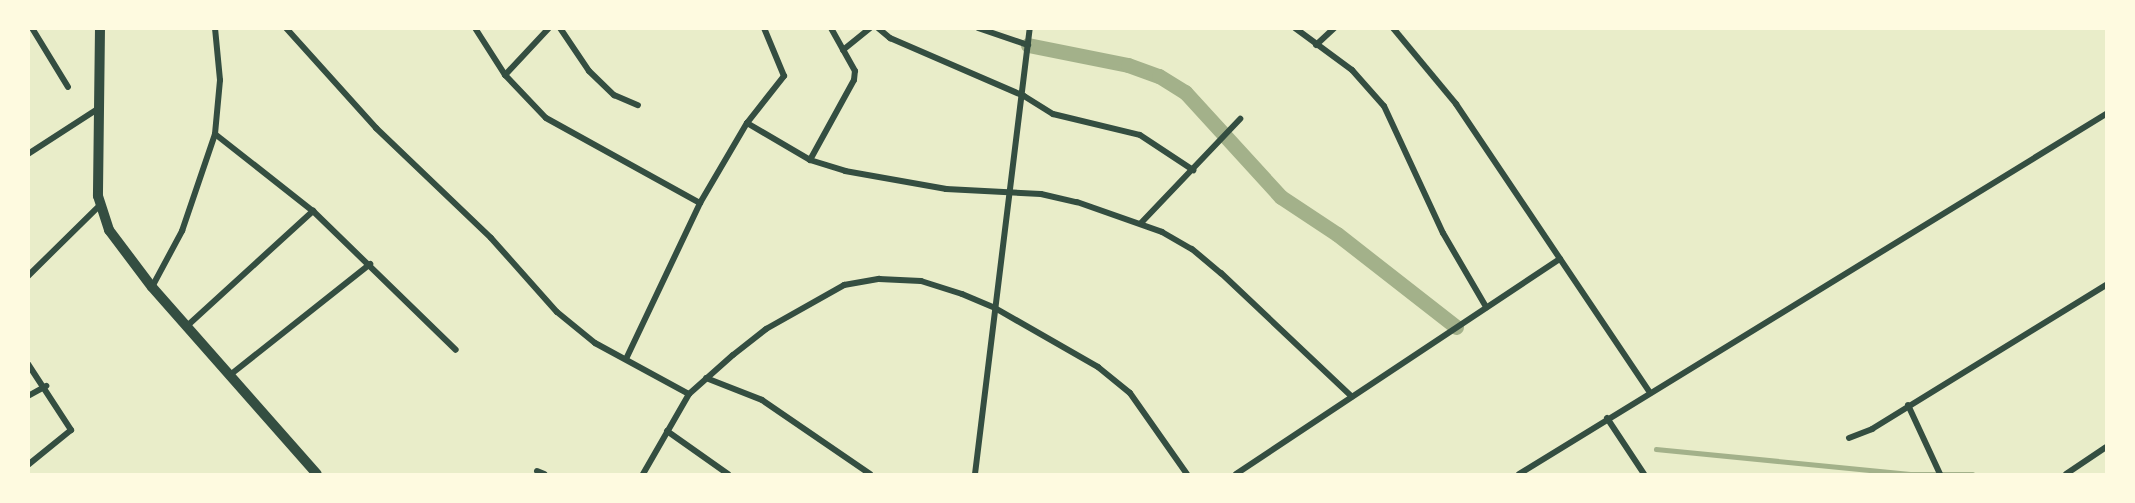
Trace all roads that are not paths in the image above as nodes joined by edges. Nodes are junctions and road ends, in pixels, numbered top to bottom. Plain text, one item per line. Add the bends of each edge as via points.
1 (32, 28) edge
2 (100, 28) edge
3 (215, 28) edge
4 (286, 28) edge
5 (475, 28) edge
6 (549, 28) edge
7 (560, 28) edge
8 (764, 28) edge
9 (831, 28) edge
10 (870, 28) edge
11 (878, 28) edge
12 (978, 28) edge
13 (1030, 28) edge
14 (1295, 28) edge
15 (1334, 28) edge
16 (1393, 28) edge
17 (1028, 45) junction
18 (1316, 45) junction
19 (843, 51) junction
20 (505, 75) junction
21 (68, 87) dead end
22 (1024, 96) junction
23 (638, 105) dead end
24 (96, 110) junction
25 (2106, 114) edge
26 (1240, 119) dead end
27 (747, 123) junction
28 (215, 134) junction
29 (28, 154) edge
30 (810, 160) junction
31 (1193, 170) junction
32 (1012, 193) junction
33 (700, 203) junction
34 (99, 206) junction
35 (313, 211) junction
36 (1140, 223) junction
37 (1560, 259) junction
38 (370, 264) junction
39 (28, 276) edge
40 (2106, 285) edge
41 (153, 287) junction
42 (1486, 307) junction
43 (995, 308) junction
44 (187, 326) junction
45 (456, 350) dead end
46 (626, 359) junction
47 (28, 364) edge
48 (230, 375) junction
49 (706, 378) junction
50 (46, 386) junction
51 (1649, 392) junction
52 (689, 394) junction
53 (28, 396) edge
54 (1352, 397) junction
55 (1908, 405) junction
56 (1606, 418) junction
57 (667, 431) junction
58 (1849, 438) dead end
59 (2106, 447) edge
60 (28, 465) edge
61 (537, 471) dead end
62 (311, 473) edge
63 (544, 474) edge
64 (643, 474) edge
65 (728, 474) edge
66 (870, 474) edge
67 (975, 474) edge
68 (1187, 474) edge
69 (1236, 474) edge
70 (1520, 474) edge
71 (1644, 474) edge
72 (1940, 474) edge
73 (2066, 474) edge

1 - 21 street
2 - 24 main road
3 - 28 street via 220,80
4 - 46 street via 376,128 491,238 557,312 595,344
5 - 20 street
6 - 20 street
7 - 23 street via 589,71 614,95
8 - 27 street via 784,76
9 - 19 street
10 - 19 street
11 - 22 street via 890,38
12 - 17 street
13 - 17 street
14 - 18 street
15 - 18 street
16 - 37 street via 1456,104
17 - 22 street
18 - 42 street via 1352,70 1384,106 1443,233
19 - 30 street via 855,71 854,80
20 - 33 street via 546,118
22 - 31 street via 1053,114 1140,135
22 - 32 street
24 - 29 street
24 - 34 main road
25 - 51 street
26 - 31 street
27 - 30 street
27 - 33 street
28 - 35 street
28 - 41 street via 182,231
30 - 32 street via 845,171 946,189
31 - 36 street
32 - 36 street via 1077,202
32 - 43 street
33 - 46 street
34 - 39 street
34 - 41 main road via 113,237
35 - 38 street
35 - 44 street
36 - 54 street via 1200,255
37 - 42 street
37 - 51 street
38 - 45 street
38 - 48 street
40 - 55 street
41 - 44 main road
42 - 54 street
43 - 49 street via 921,281 879,279 844,285 766,329
43 - 67 street
43 - 68 street via 1098,367 1130,393
44 - 48 main road
46 - 52 street
47 - 50 street
48 - 62 main road
49 - 52 street
49 - 66 street via 762,400
50 - 53 street
50 - 60 street via 71,430
51 - 56 street
52 - 57 street
54 - 69 street
55 - 58 street via 1872,429
55 - 72 street
56 - 70 street
56 - 71 street
57 - 64 street
57 - 65 street
59 - 73 street
61 - 63 street

